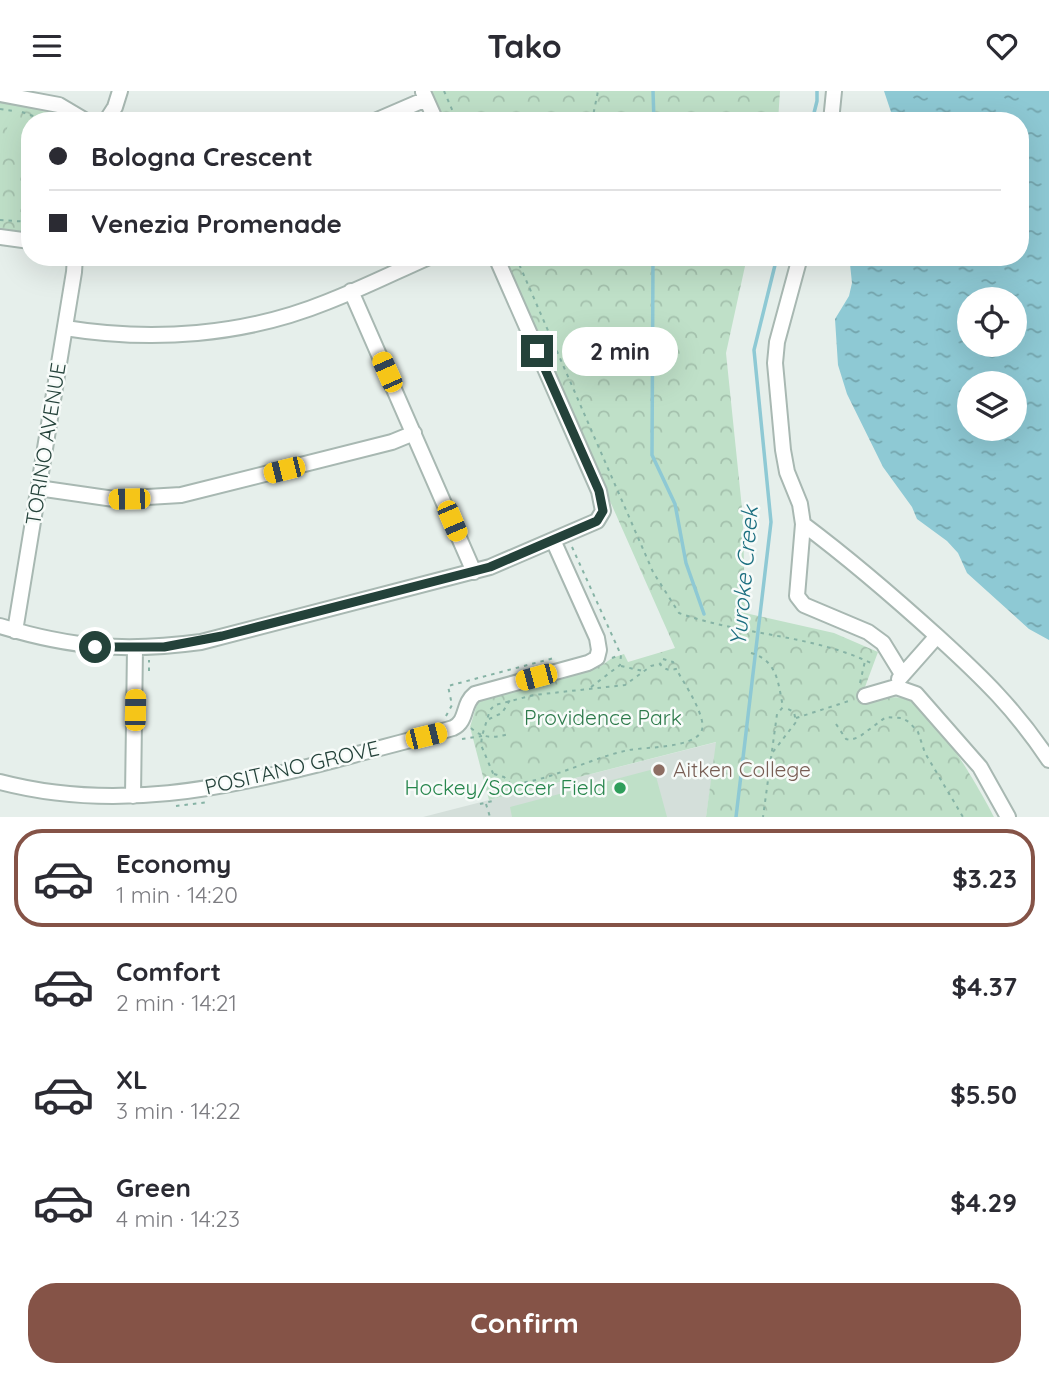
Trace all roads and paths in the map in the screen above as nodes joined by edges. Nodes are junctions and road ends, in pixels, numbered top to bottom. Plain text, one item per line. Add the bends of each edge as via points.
1 (120, 91) edge
2 (444, 91) edge
3 (598, 91) edge
4 (834, 91) edge
5 (0, 94) edge
6 (424, 95) edge
7 (0, 109) edge
8 (21, 112) edge
9 (71, 112) edge
10 (112, 112) edge
11 (392, 112) edge
12 (432, 112) edge
13 (453, 112) edge
14 (594, 112) edge
15 (832, 112) edge
16 (0, 220) edge
17 (21, 221) edge
18 (0, 237) edge
19 (21, 240) edge
20 (74, 266) edge
21 (408, 266) edge
22 (500, 266) edge
23 (520, 266) edge
24 (798, 266) edge
25 (351, 291) junction
26 (65, 328) junction
27 (414, 433) junction
28 (38, 488) junction
29 (803, 524) junction
30 (554, 540) junction
31 (571, 546) dead end
32 (474, 572) junction
33 (0, 626) edge
34 (15, 631) junction
35 (937, 636) junction
36 (135, 648) junction
37 (751, 653) dead end
38 (621, 655) junction
39 (557, 657) dead end
40 (612, 658) dead end
41 (866, 660) junction
42 (660, 664) junction
43 (873, 664) dead end
44 (620, 666) junction
45 (676, 669) junction
46 (644, 671) junction
47 (899, 681) junction
48 (587, 689) junction
49 (858, 694) junction
50 (509, 700) junction
51 (483, 707) dead end
52 (783, 707) junction
53 (490, 710) junction
54 (445, 718) dead end
55 (796, 719) junction
56 (488, 720) junction
57 (462, 722) junction
58 (836, 724) dead end
59 (509, 734) dead end
60 (482, 736) junction
61 (472, 737) dead end
62 (772, 754) junction
63 (1049, 760) edge
64 (493, 774) junction
65 (0, 782) edge
66 (511, 784) junction
67 (498, 785) junction
68 (133, 796) junction
69 (486, 803) junction
70 (480, 804) dead end
71 (490, 817) edge
72 (764, 817) edge
73 (963, 817) edge
74 (1008, 817) edge

1 - 10 street
2 - 13 path
3 - 14 path
4 - 15 street
5 - 9 street via 58,104
6 - 11 street
6 - 12 street
7 - 8 path
16 - 17 path
18 - 19 street
20 - 26 street, TORINO AVENUE
21 - 25 street
22 - 30 street via 599,491 603,511 597,521
23 - 41 path via 653,572 679,613 817,643
24 - 29 street via 775,363 783,450
25 - 26 street via 296,313 219,330 153,336
25 - 27 street
26 - 28 street, TORINO AVENUE
27 - 28 street via 181,495 114,499
27 - 32 street
28 - 34 street, TORINO AVENUE
29 - 35 street
29 - 47 street via 796,590 800,602 883,643
30 - 32 street
30 - 57 street via 597,638 597,658 475,694 468,700
31 - 38 path
32 - 36 street via 201,642
33 - 34 street
34 - 36 street via 67,643
35 - 47 street
35 - 63 street via 1013,710
36 - 68 street
37 - 52 path via 772,667
38 - 40 path
38 - 44 path
39 - 54 path via 448,686 452,705
41 - 43 path
41 - 49 path
42 - 45 path
42 - 45 path via 663,659 670,660
42 - 46 path
44 - 46 path
44 - 48 path
45 - 66 path via 703,720 698,736 685,743 621,752
46 - 48 path via 625,685
47 - 49 street
47 - 74 street via 980,767
48 - 50 path
49 - 55 path
50 - 53 path
50 - 56 path via 502,713
51 - 53 path
52 - 55 path via 793,710
52 - 62 path via 777,714
53 - 56 path
55 - 62 path
56 - 60 path
57 - 60 path
57 - 68 street, POSITANO GROVE via 442,732 252,781
58 - 73 path via 850,740 886,717 909,722
59 - 60 path
60 - 61 path
60 - 64 path
62 - 72 path
64 - 66 path
64 - 67 path
65 - 68 street, POSITANO GROVE via 67,793
66 - 67 path
67 - 69 path via 493,801
69 - 70 path
69 - 71 path

